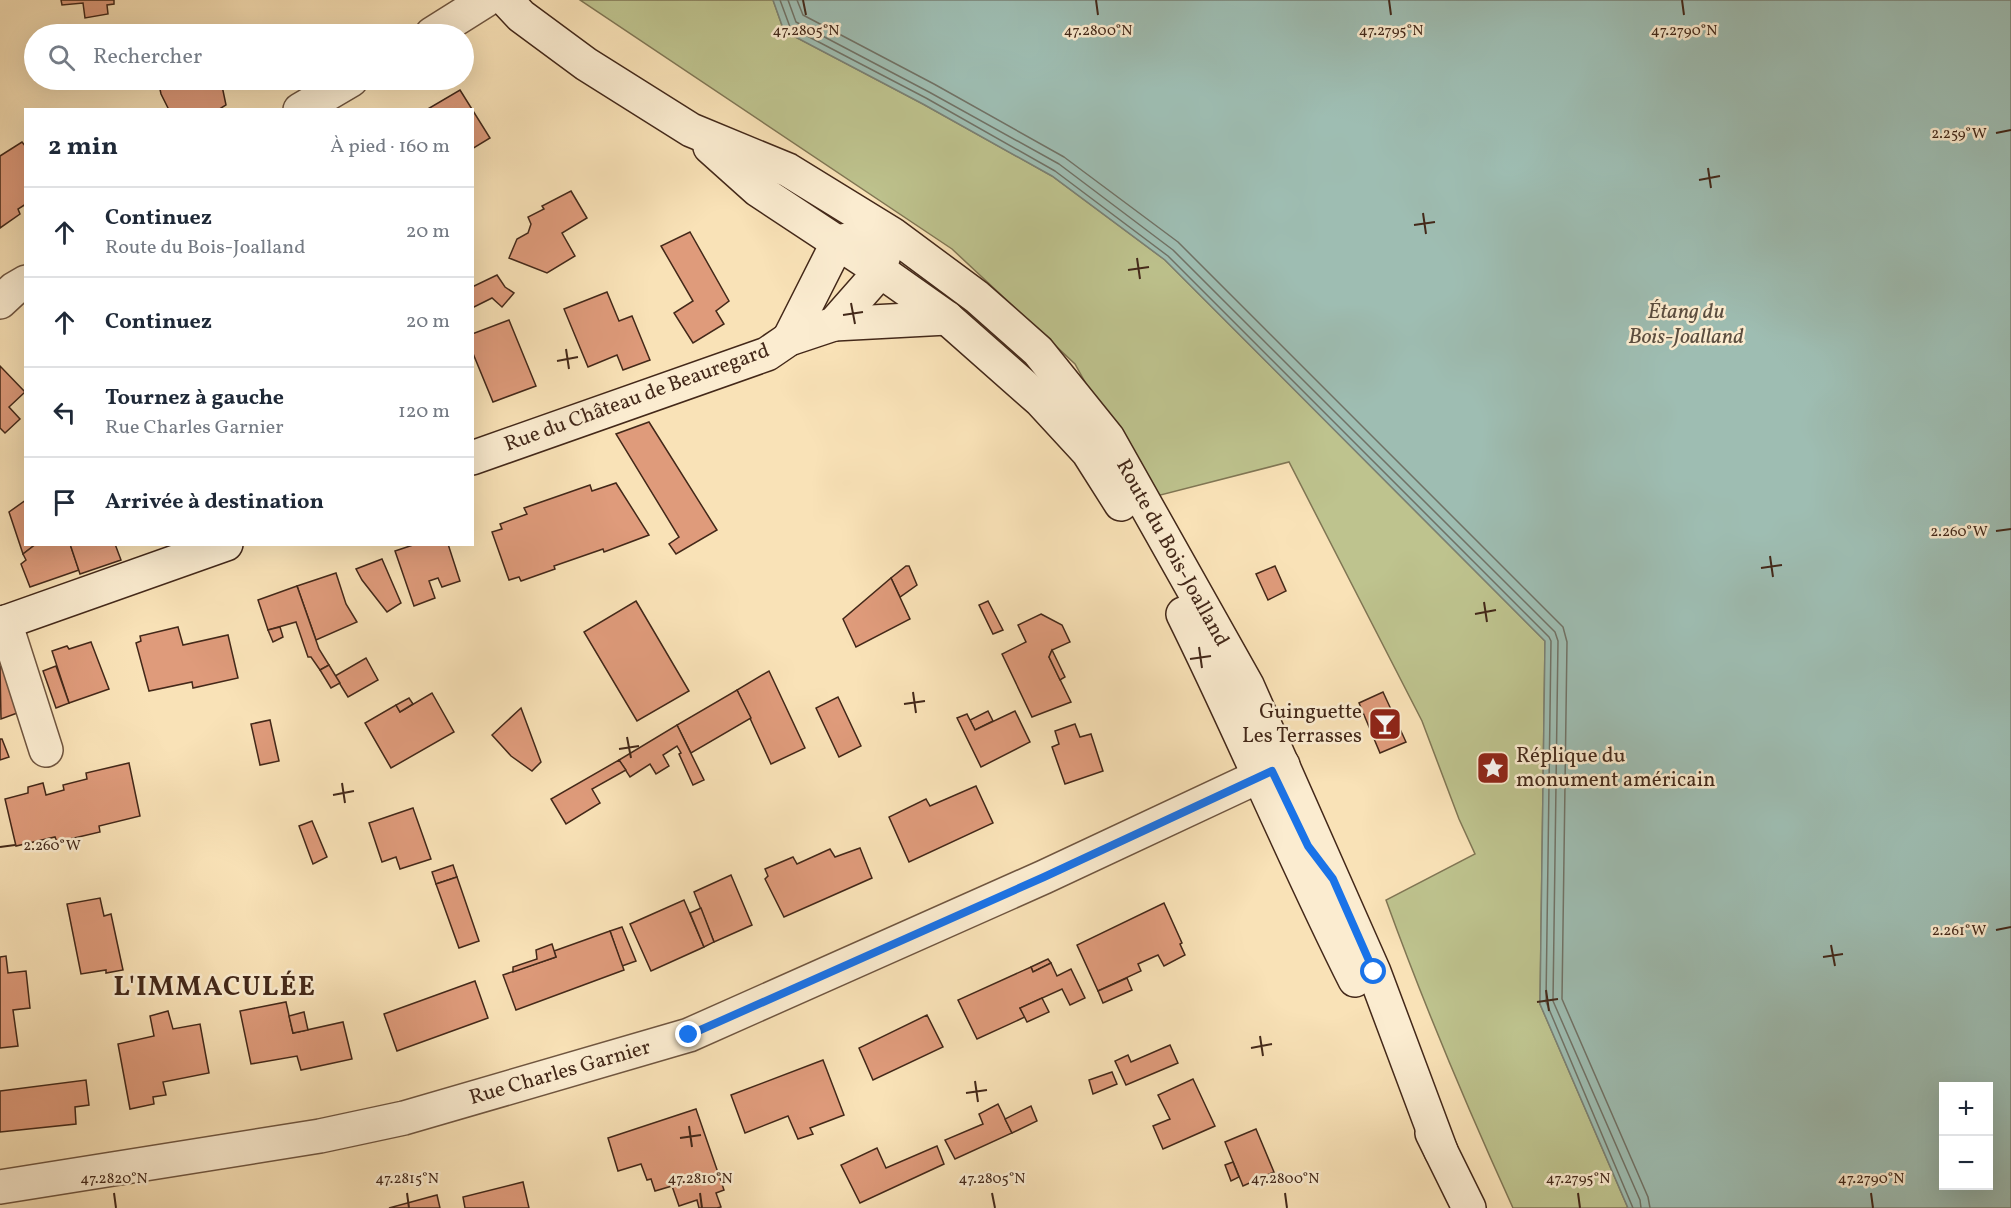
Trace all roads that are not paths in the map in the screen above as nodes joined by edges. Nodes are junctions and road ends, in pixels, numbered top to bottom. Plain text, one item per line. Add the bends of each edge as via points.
1 (486, 0) edge
2 (506, 0) edge
3 (448, 24) edge
4 (334, 90) edge
5 (303, 108) edge
6 (691, 130) junction
7 (838, 242) junction
8 (885, 252) junction
9 (24, 283) edge
10 (0, 302) edge
11 (947, 318) junction
12 (834, 324) junction
13 (789, 339) junction
14 (474, 457) edge
15 (220, 546) edge
16 (2, 623) edge
17 (46, 750) dead end
18 (1271, 771) junction
19 (1441, 1151) junction
20 (0, 1186) edge
21 (1469, 1208) edge

1 - 3 street
2 - 6 street, Route du Bois-Joalland via 521,16 586,64
4 - 5 street
6 - 7 street, Route du Bois-Joalland via 758,190
6 - 8 street, Route du Bois-Joalland via 788,170
7 - 8 street via 862,236
7 - 13 street
8 - 11 street, Route du Bois-Joalland
8 - 12 street via 871,282
8 - 18 street, Route du Bois-Joalland via 933,285 977,297 1038,351 1108,438 1247,685
9 - 10 street
11 - 12 street
11 - 18 street, Route du Bois-Joalland via 1041,401 1088,452 1159,564 1224,696
12 - 13 street, Rue du Château de Beauregard
13 - 14 street, Rue du Château de Beauregard via 767,354
15 - 16 street
16 - 17 street
18 - 19 street, Route du Bois-Joalland via 1322,915
18 - 19 street, Route du Bois-Joalland via 1308,846 1333,879 1374,972
18 - 20 street, Rue Charles Garnier via 689,1035 404,1118 320,1136
19 - 21 street, Route du Bois-Joalland

